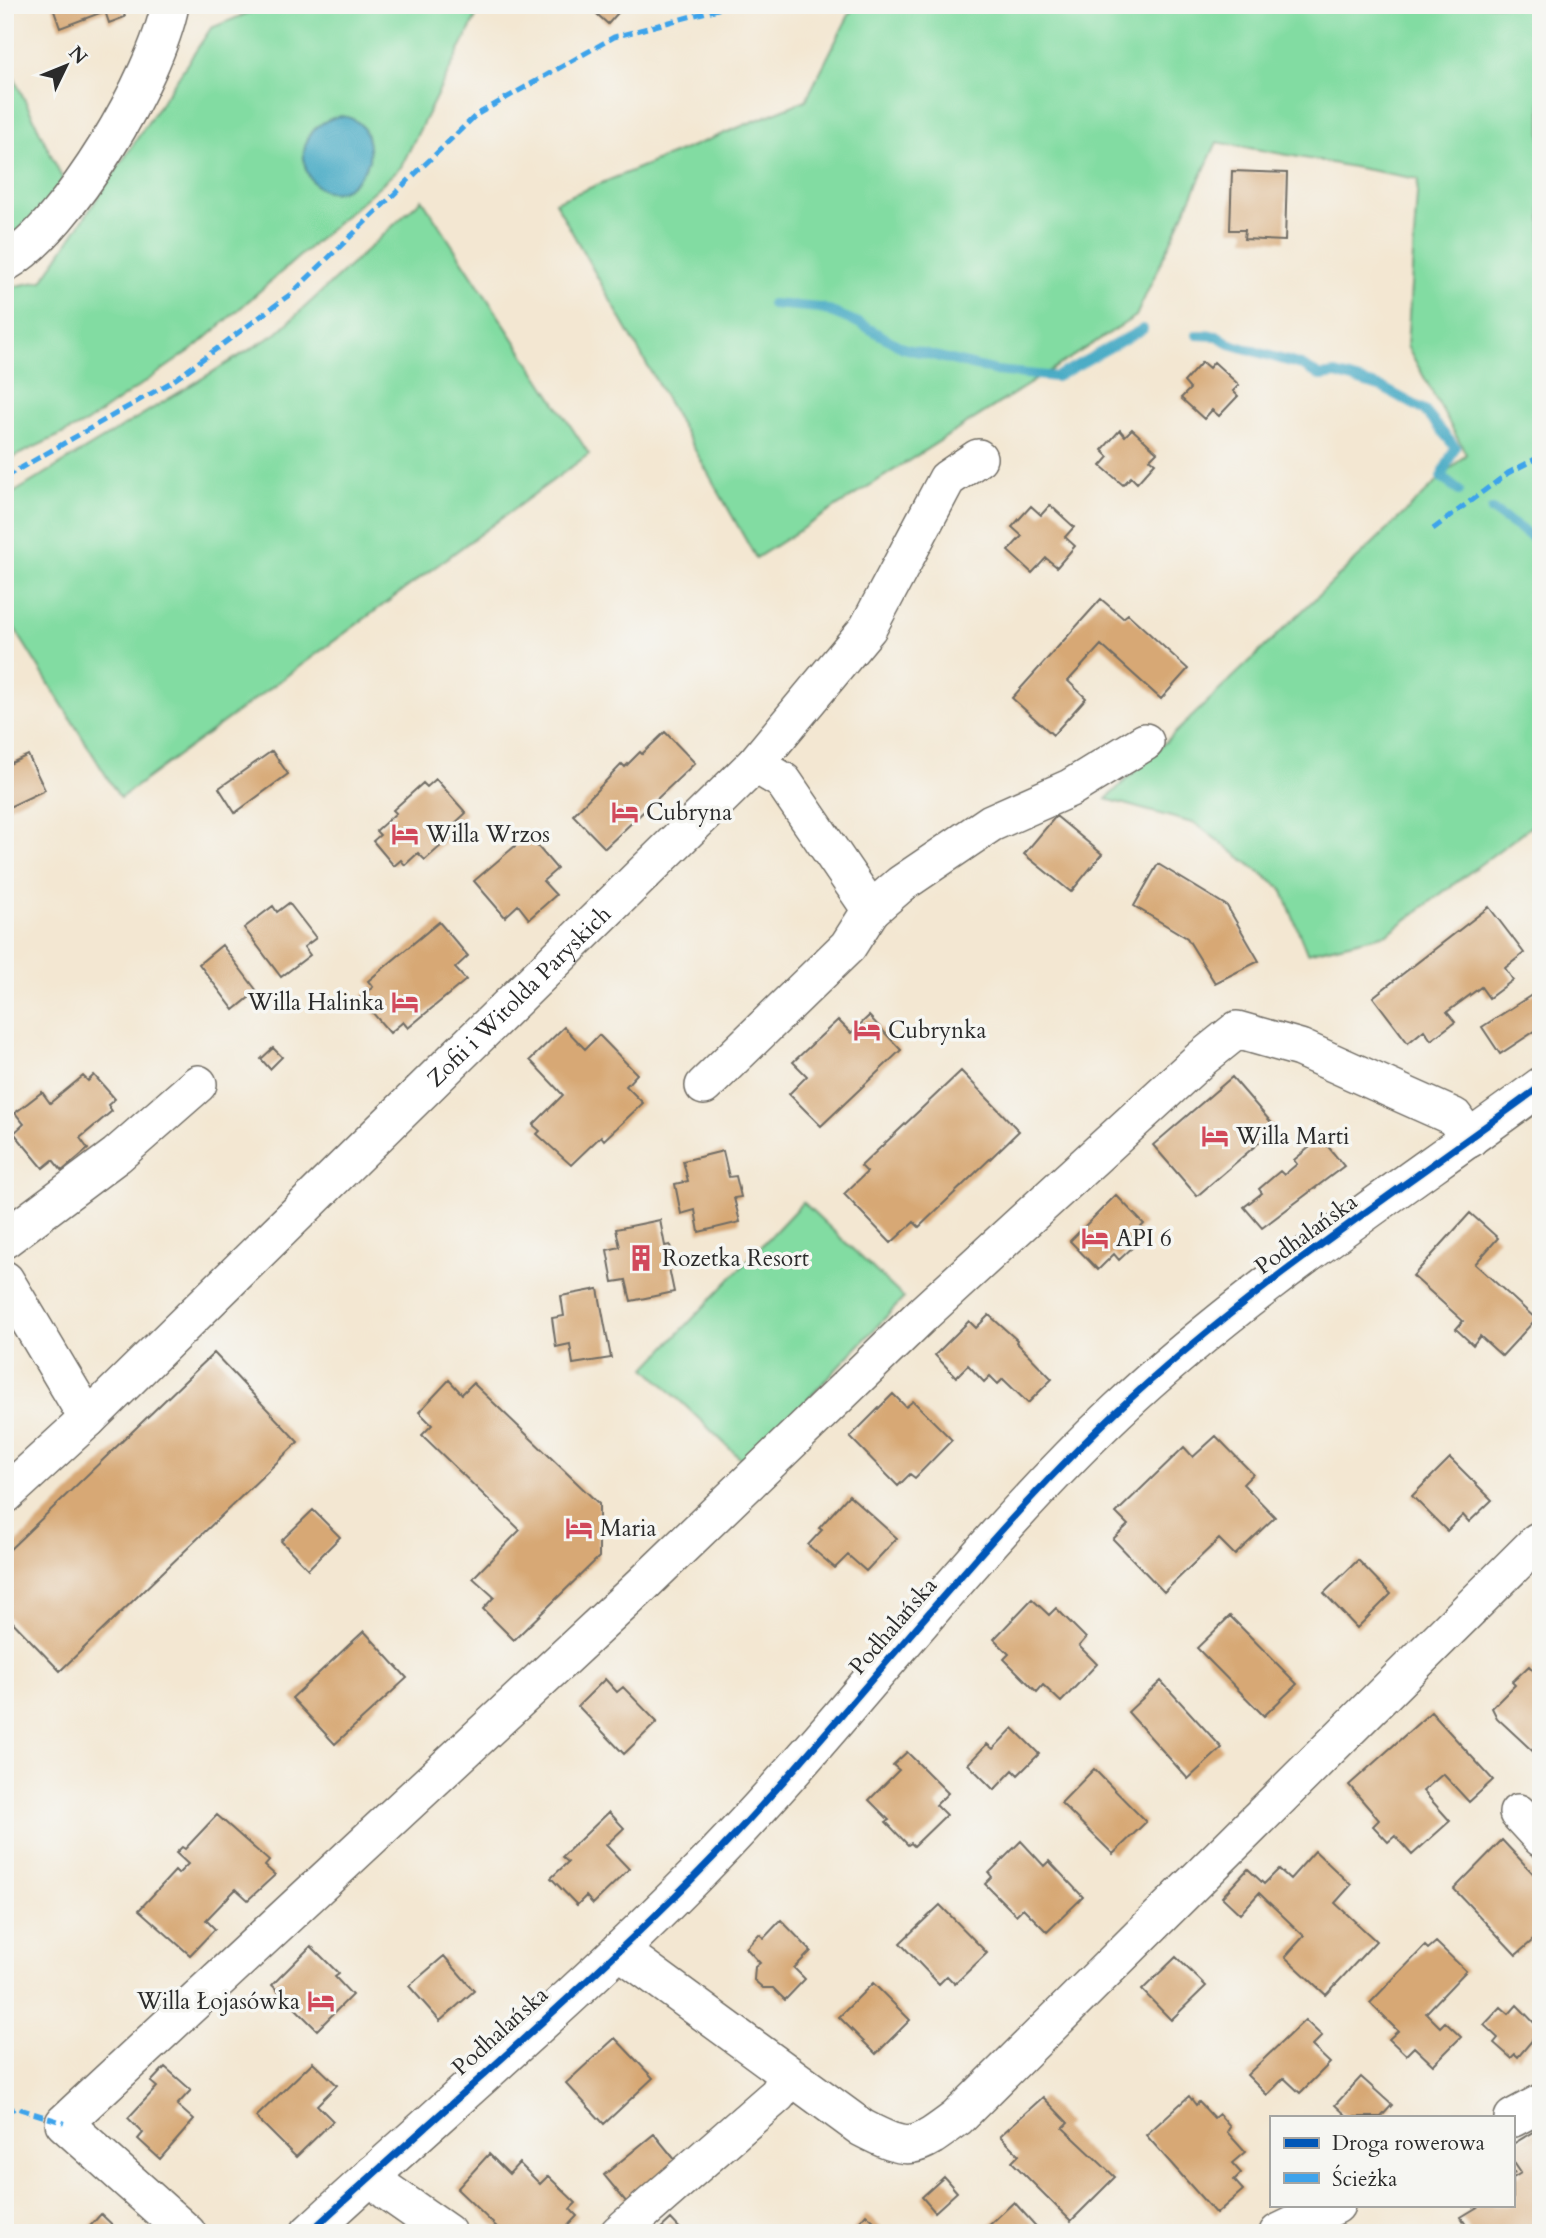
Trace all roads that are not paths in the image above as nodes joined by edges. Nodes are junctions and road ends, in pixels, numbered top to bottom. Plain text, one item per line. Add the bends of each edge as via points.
1 (170, 5) edge
2 (5, 263) edge
3 (978, 458) dead end
4 (1145, 742) dead end
5 (755, 764) junction
6 (871, 910) junction
7 (198, 1084) dead end
8 (704, 1086) dead end
9 (1541, 1086) edge
10 (1469, 1139) junction
11 (5, 1239) edge
12 (5, 1280) edge
13 (88, 1419) junction
14 (5, 1495) edge
15 (1538, 1541) dead end
16 (618, 1950) junction
17 (788, 2075) junction
18 (1541, 2103) edge
19 (1514, 2117) edge
20 (373, 2174) junction
21 (1334, 2206) edge
22 (187, 2233) edge
23 (309, 2233) edge
24 (447, 2233) edge
25 (619, 2233) edge
26 (1278, 2233) edge

1 - 2 street via 152,64 75,192 30,246
3 - 5 street, Zofii i Witolda Paryskich via 947,479 868,628
4 - 6 street via 1070,788 991,823
5 - 6 street via 783,781
5 - 13 street, Zofii i Witolda Paryskich
6 - 8 street via 848,946
7 - 11 street via 117,1155
9 - 10 street, Podhalańska
10 - 16 street, Podhalańska via 1199,1337 1118,1410 1028,1500 742,1826
10 - 22 street via 1454,1117 1300,1048 1237,1030 1202,1058 924,1313 638,1589 64,2123
12 - 13 street
13 - 14 street, Zofii i Witolda Paryskich
15 - 17 street via 957,2118 930,2138 911,2146 894,2145
16 - 17 street
16 - 20 street, Podhalańska
17 - 25 street via 778,2094
18 - 19 street
20 - 23 street, Podhalańska
20 - 24 street via 387,2191
21 - 26 street

